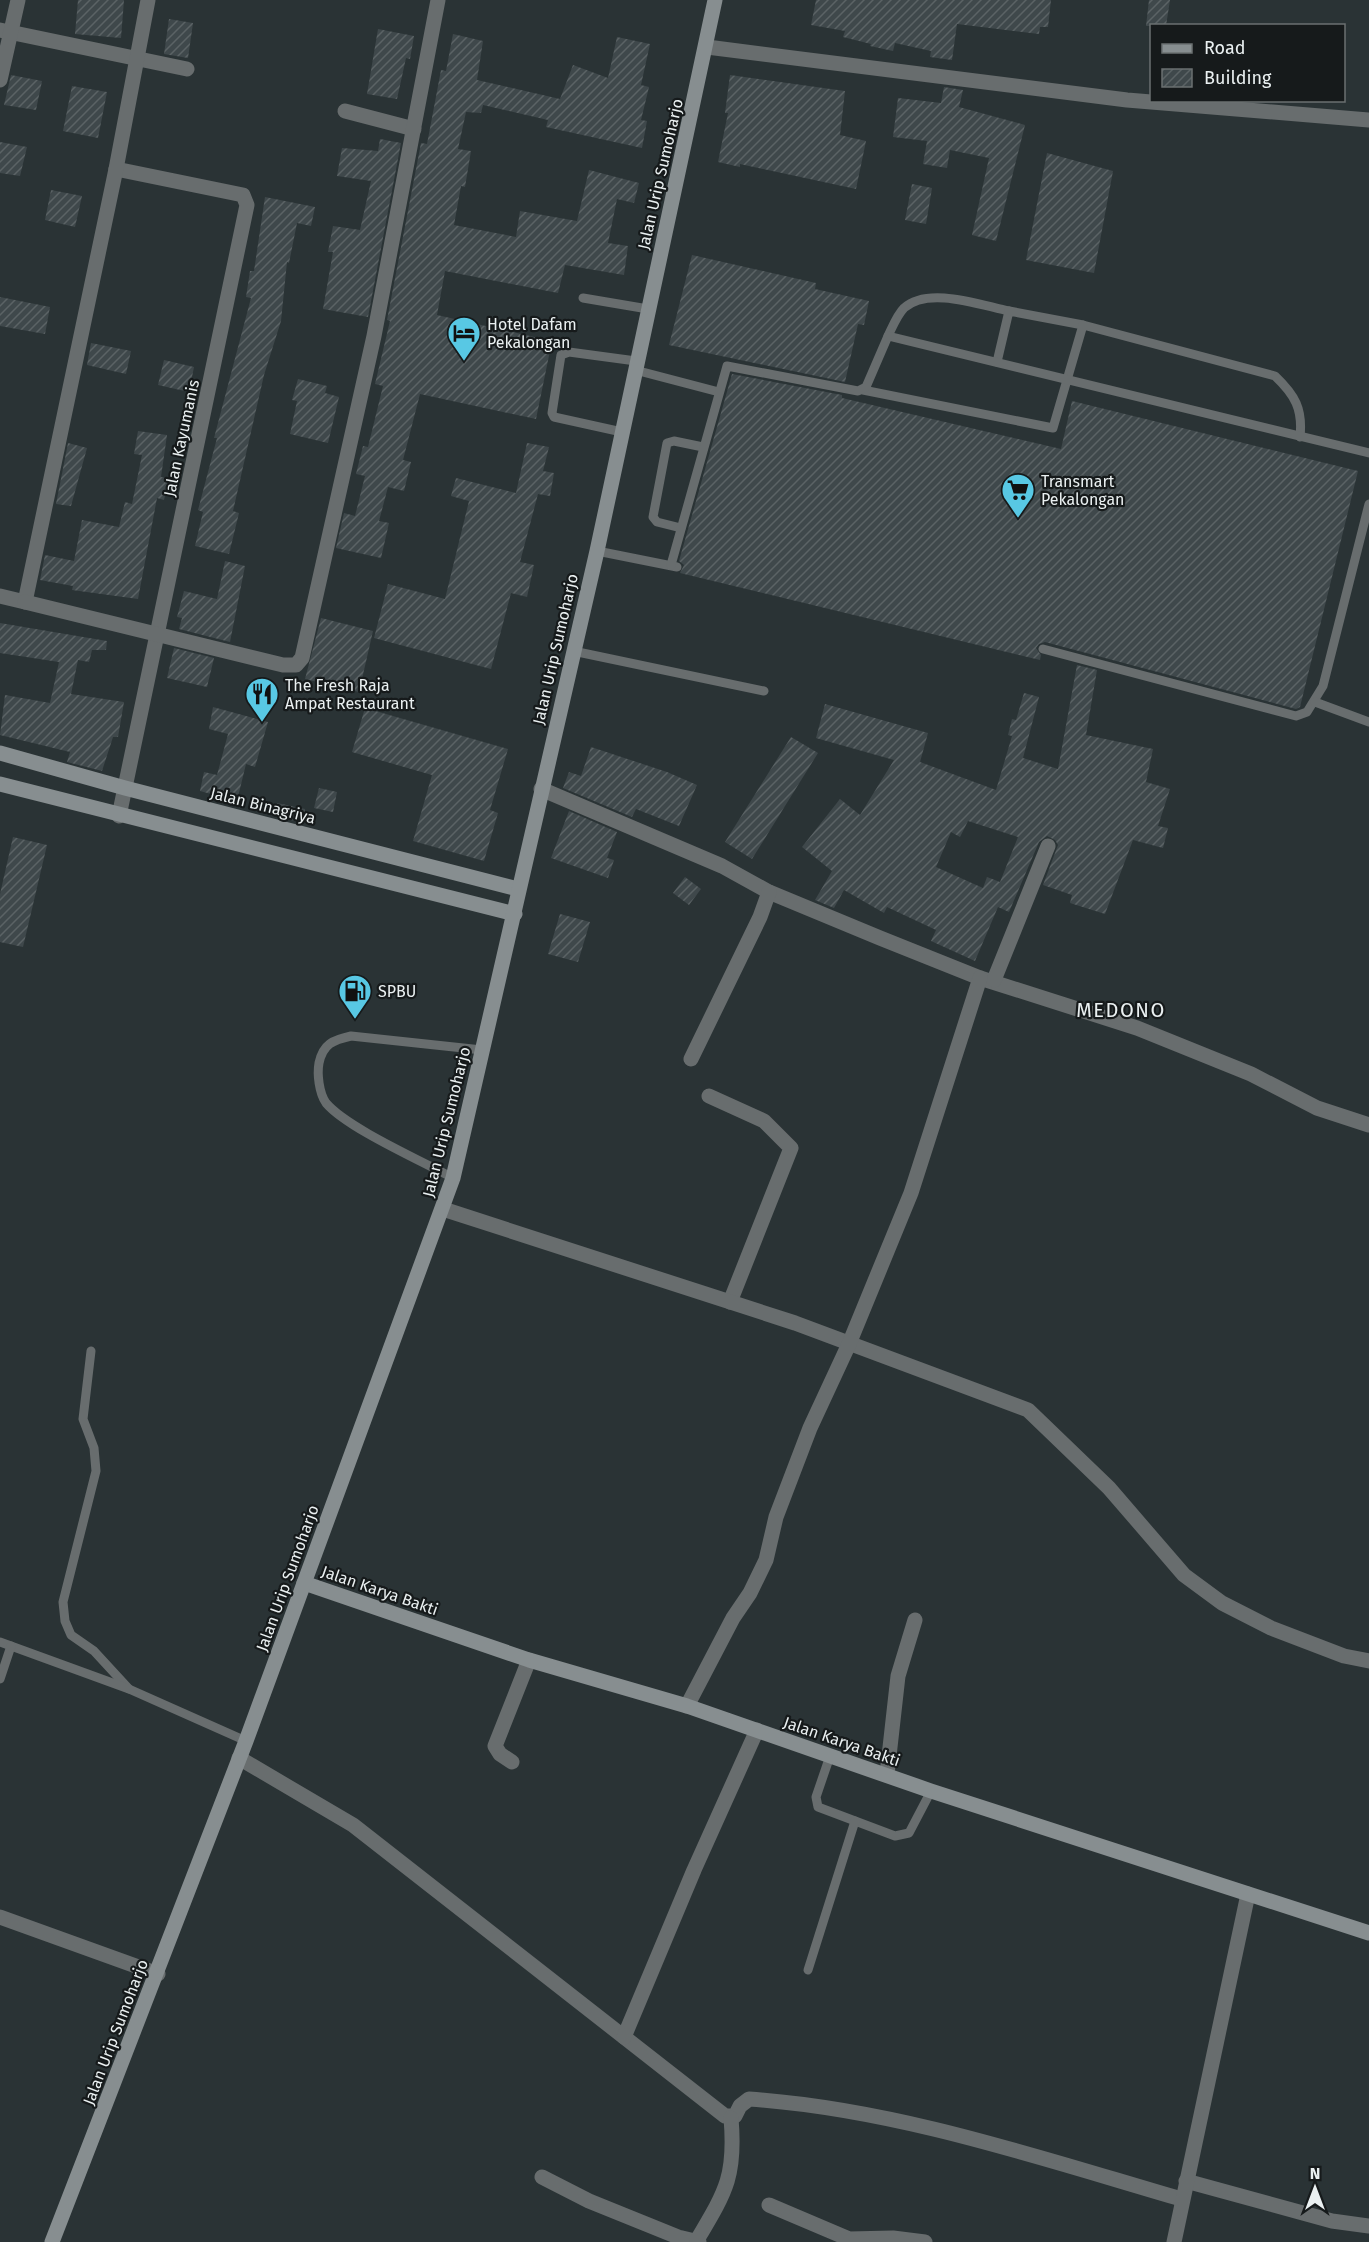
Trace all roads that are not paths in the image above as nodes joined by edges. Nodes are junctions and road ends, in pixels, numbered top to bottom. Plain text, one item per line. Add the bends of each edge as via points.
1 (18, 0) edge
2 (148, 0) edge
3 (438, 0) edge
4 (716, 0) edge
5 (5, 31) edge
6 (707, 47) junction
7 (136, 59) junction
8 (187, 69) dead end
9 (0, 80) edge
10 (1150, 102) edge
11 (1151, 102) edge
12 (345, 111) dead end
13 (1369, 120) edge
14 (414, 129) junction
15 (116, 169) junction
16 (583, 298) dead end
17 (648, 309) junction
18 (1009, 311) junction
19 (1083, 325) junction
20 (888, 336) junction
21 (998, 362) junction
22 (635, 365) junction
23 (1068, 380) junction
24 (863, 390) junction
25 (719, 392) junction
26 (622, 432) junction
27 (1300, 437) junction
28 (703, 447) junction
29 (1369, 453) edge
30 (1369, 504) edge
31 (681, 528) junction
32 (597, 551) junction
33 (0, 596) edge
34 (25, 602) junction
35 (158, 635) junction
36 (1043, 649) dead end
37 (573, 651) junction
38 (764, 691) dead end
39 (1315, 702) junction
40 (1369, 722) edge
41 (0, 753) edge
42 (0, 784) edge
43 (125, 788) junction
44 (541, 789) junction
45 (119, 816) junction
46 (239, 817) junction
47 (232, 843) junction
48 (1048, 846) dead end
49 (518, 890) junction
50 (769, 892) junction
51 (515, 914) junction
52 (987, 979) junction
53 (482, 1050) junction
54 (691, 1059) dead end
55 (709, 1096) dead end
56 (1369, 1125) edge
57 (453, 1178) junction
58 (443, 1209) junction
59 (730, 1302) junction
60 (849, 1344) junction
61 (91, 1351) dead end
62 (303, 1583) junction
63 (915, 1620) dead end
64 (0, 1642) edge
65 (11, 1646) junction
66 (529, 1660) junction
67 (1369, 1661) edge
68 (0, 1678) edge
69 (129, 1689) junction
70 (687, 1706) junction
71 (757, 1730) junction
72 (246, 1741) junction
73 (830, 1756) junction
74 (239, 1758) junction
75 (512, 1762) dead end
76 (887, 1774) junction
77 (931, 1791) junction
78 (855, 1821) junction
79 (1248, 1894) junction
80 (0, 1917) edge
81 (1369, 1933) edge
82 (808, 1970) dead end
83 (158, 1974) junction
84 (624, 2037) junction
85 (731, 2118) junction
86 (542, 2177) dead end
87 (1186, 2181) junction
88 (1181, 2199) junction
89 (770, 2205) dead end
90 (1369, 2226) edge
91 (698, 2241) edge
92 (52, 2242) edge
93 (925, 2242) edge
94 (1174, 2242) edge

1 - 5 street
2 - 7 street
3 - 14 street
4 - 6 main road, Jalan Urip Sumoharjo
5 - 7 street
5 - 9 street
6 - 10 street
6 - 17 main road, Jalan Urip Sumoharjo
7 - 8 street
7 - 15 street
11 - 13 street
12 - 14 street
14 - 35 street via 374,336 302,658 296,665 283,665
15 - 34 street
15 - 35 street, Jalan Kayumanis via 243,195 247,205
16 - 17 lane
17 - 22 main road, Jalan Urip Sumoharjo
18 - 19 lane
18 - 20 lane via 931,296 902,309
18 - 21 lane
19 - 23 lane
19 - 27 lane via 1275,376 1287,387 1303,417
20 - 21 lane
20 - 24 lane
21 - 23 lane
22 - 25 lane
22 - 26 main road, Jalan Urip Sumoharjo
22 - 26 lane via 569,352 561,355 554,417
23 - 24 lane via 1051,429
23 - 27 lane
24 - 25 lane via 728,366
25 - 28 lane
26 - 32 main road, Jalan Urip Sumoharjo
27 - 29 lane
28 - 31 lane
28 - 31 lane via 667,443 653,517 657,522
30 - 39 lane via 1323,686
31 - 32 lane via 674,566
32 - 37 main road, Jalan Urip Sumoharjo
33 - 34 street
34 - 35 street
35 - 43 street, Jalan Kayumanis
36 - 39 lane via 1296,716 1307,712
37 - 38 lane
37 - 44 main road, Jalan Urip Sumoharjo
39 - 40 lane
41 - 43 main road, Jalan Binagriya
42 - 45 main road
43 - 45 street, Jalan Kayumanis
43 - 46 main road, Jalan Binagriya
44 - 49 main road, Jalan Urip Sumoharjo
44 - 50 street via 722,866
45 - 47 main road
46 - 47 main road
46 - 49 main road, Jalan Binagriya
47 - 51 main road
48 - 52 street
49 - 51 main road, Jalan Urip Sumoharjo
50 - 52 street
50 - 54 street
51 - 53 main road, Jalan Urip Sumoharjo
52 - 56 street via 1137,1028 1251,1074 1317,1108
52 - 60 street via 911,1192
53 - 57 main road, Jalan Urip Sumoharjo
53 - 57 lane via 351,1036 322,1049 318,1066 325,1101 343,1118
55 - 59 street via 764,1120 792,1152
57 - 58 main road, Jalan Urip Sumoharjo
58 - 59 street
58 - 62 main road, Jalan Urip Sumoharjo
59 - 60 street
60 - 67 street via 1028,1410 1109,1488 1184,1575 1222,1603 1271,1628 1344,1656
60 - 70 street via 810,1428 776,1517 766,1560
61 - 69 lane via 83,1419 94,1448 96,1471 63,1602 65,1621 71,1635 94,1652
62 - 66 main road, Jalan Karya Bakti
62 - 72 main road, Jalan Urip Sumoharjo
63 - 76 street via 898,1676
64 - 65 lane
65 - 68 lane
65 - 69 lane
66 - 70 main road, Jalan Karya Bakti
66 - 75 street via 495,1746
69 - 72 lane
70 - 71 main road, Jalan Karya Bakti
71 - 73 main road, Jalan Karya Bakti
71 - 84 street
72 - 74 main road, Jalan Urip Sumoharjo
73 - 76 main road, Jalan Karya Bakti
73 - 78 lane via 816,1803
74 - 83 main road, Jalan Urip Sumoharjo
74 - 84 street via 353,1825
76 - 77 main road, Jalan Karya Bakti
77 - 78 lane via 909,1833 902,1836
77 - 79 main road, Jalan Karya Bakti
78 - 82 lane
79 - 81 main road, Jalan Karya Bakti
79 - 87 street
80 - 83 street
83 - 92 main road, Jalan Urip Sumoharjo
84 - 85 street
85 - 88 street via 749,2099 876,2117 976,2140
85 - 91 street via 734,2153 730,2174
86 - 91 street via 589,2202 678,2238
87 - 88 street
87 - 90 street via 1332,2221
88 - 94 street
89 - 93 street via 849,2239

